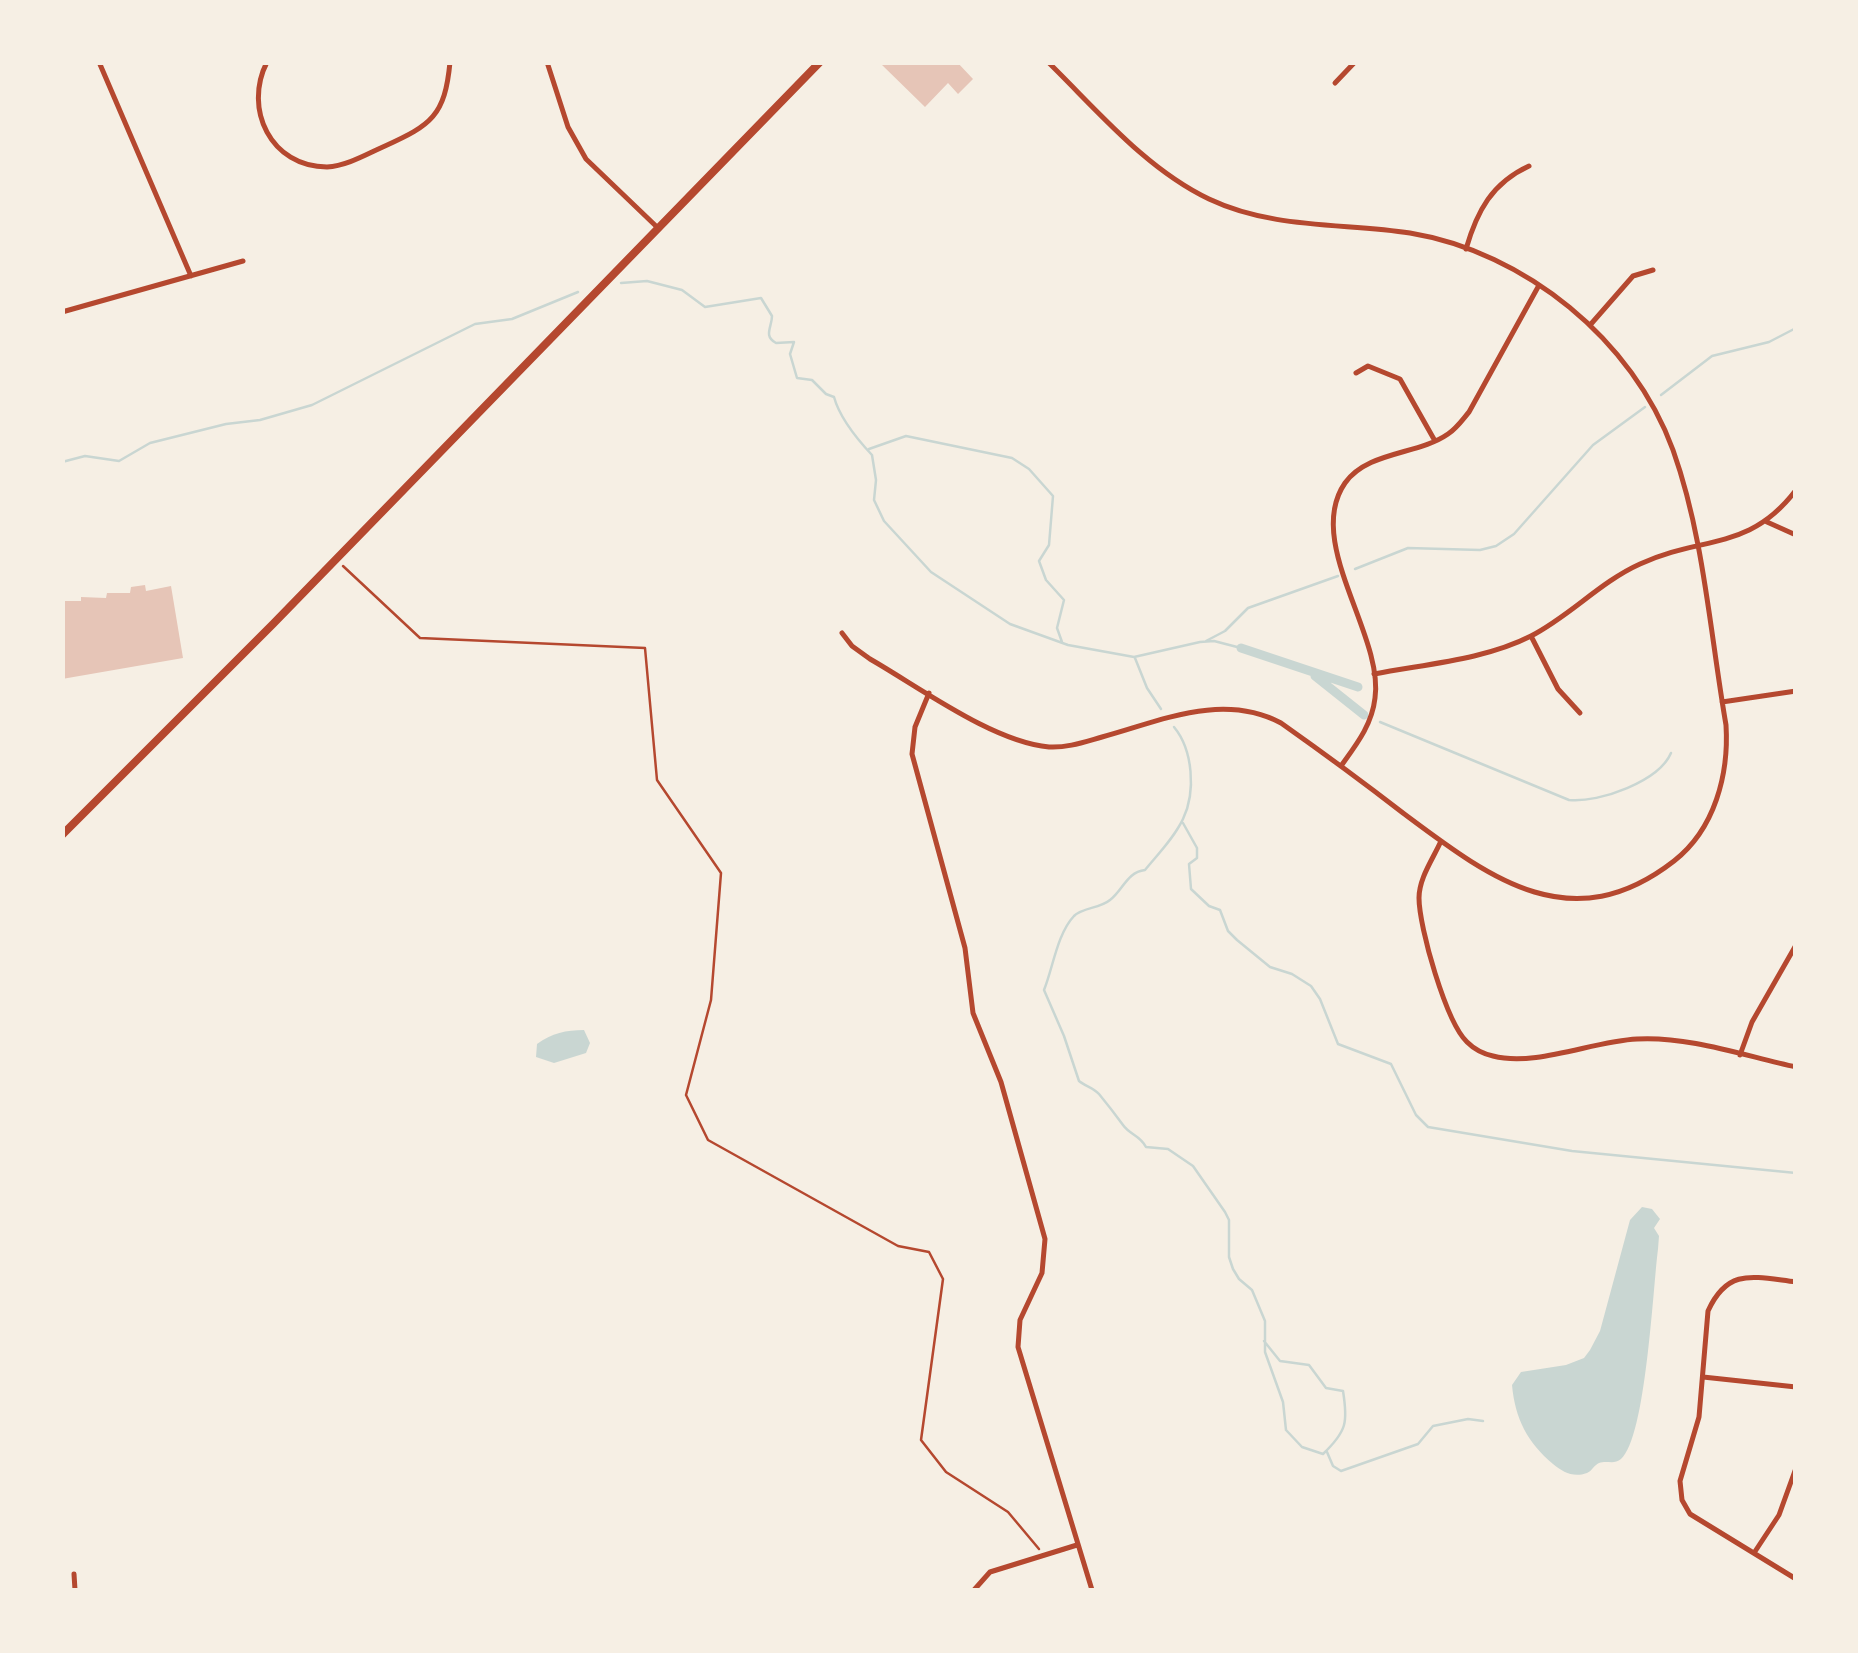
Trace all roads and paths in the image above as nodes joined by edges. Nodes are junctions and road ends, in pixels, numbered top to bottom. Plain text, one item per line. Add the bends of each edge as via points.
1 (99, 62) edge
2 (267, 62) edge
3 (450, 62) edge
4 (546, 62) edge
5 (820, 62) edge
6 (1048, 62) edge
7 (1355, 62) edge
8 (1336, 82) dead end
9 (1529, 166) dead end
10 (658, 228) junction
11 (1466, 248) junction
12 (244, 261) dead end
13 (1654, 270) dead end
14 (191, 276) junction
15 (1538, 287) junction
16 (62, 312) edge
17 (1591, 324) junction
18 (1356, 373) dead end
19 (1435, 441) junction
20 (1796, 490) edge
21 (1768, 522) junction
22 (1796, 535) edge
23 (1698, 546) junction
24 (336, 559) junction
25 (842, 634) dead end
26 (1532, 636) junction
27 (1374, 674) junction
28 (1796, 691) edge
29 (930, 693) junction
30 (1722, 702) junction
31 (1580, 713) dead end
32 (1341, 766) junction
33 (62, 835) edge
34 (1442, 841) junction
35 (1796, 945) edge
36 (1740, 1055) junction
37 (1796, 1067) edge
38 (1796, 1282) edge
39 (1703, 1377) junction
40 (1796, 1388) edge
41 (1796, 1468) edge
42 (1076, 1544) junction
43 (1754, 1553) junction
44 (1044, 1554) junction
45 (74, 1574) dead end
46 (1796, 1579) edge
47 (75, 1590) edge
48 (974, 1590) edge
49 (1092, 1590) edge

1 - 14 street
2 - 3 street via 257,91 263,126 287,156 326,167 366,155 429,122 446,95
4 - 10 street via 586,159
5 - 10 main road
6 - 11 street via 1154,164 1210,200 1277,220 1410,234
7 - 8 street
9 - 11 street via 1490,194
10 - 24 main road
11 - 15 street
12 - 14 street
13 - 17 street via 1633,276
14 - 16 street
15 - 17 street
15 - 19 street via 1469,412
17 - 23 street via 1642,388 1672,446
18 - 19 street via 1368,366 1400,378
19 - 27 street via 1372,463 1348,479 1338,498 1336,542
20 - 21 street
21 - 22 street
21 - 23 street
23 - 26 street via 1630,569
23 - 30 street
24 - 33 main road
24 - 44 path via 420,638 645,648 657,780 721,872 711,1000 686,1095 708,1140 898,1246 929,1252 943,1279 921,1440 946,1472 1008,1512
25 - 29 street via 870,659
26 - 27 street
26 - 31 street via 1558,690
27 - 32 street via 1370,720
28 - 30 street
29 - 32 street via 1009,738 1047,746 1077,745 1188,713 1243,709 1281,723
29 - 42 street via 912,754 966,948 973,1013 1045,1239 1042,1273 1020,1320 1018,1347
30 - 34 street via 1727,746 1717,798 1691,844 1655,876 1595,898 1560,897 1511,885
32 - 34 street
34 - 36 street via 1421,882 1421,916 1452,1022 1476,1050 1523,1058 1658,1039
35 - 36 street
36 - 37 street
38 - 39 street via 1753,1277 1726,1284 1708,1312
39 - 40 street
39 - 43 street via 1680,1482 1682,1500 1690,1514
41 - 43 street via 1779,1515
42 - 44 street
42 - 49 street
43 - 46 street
44 - 48 street via 990,1572
45 - 47 street

